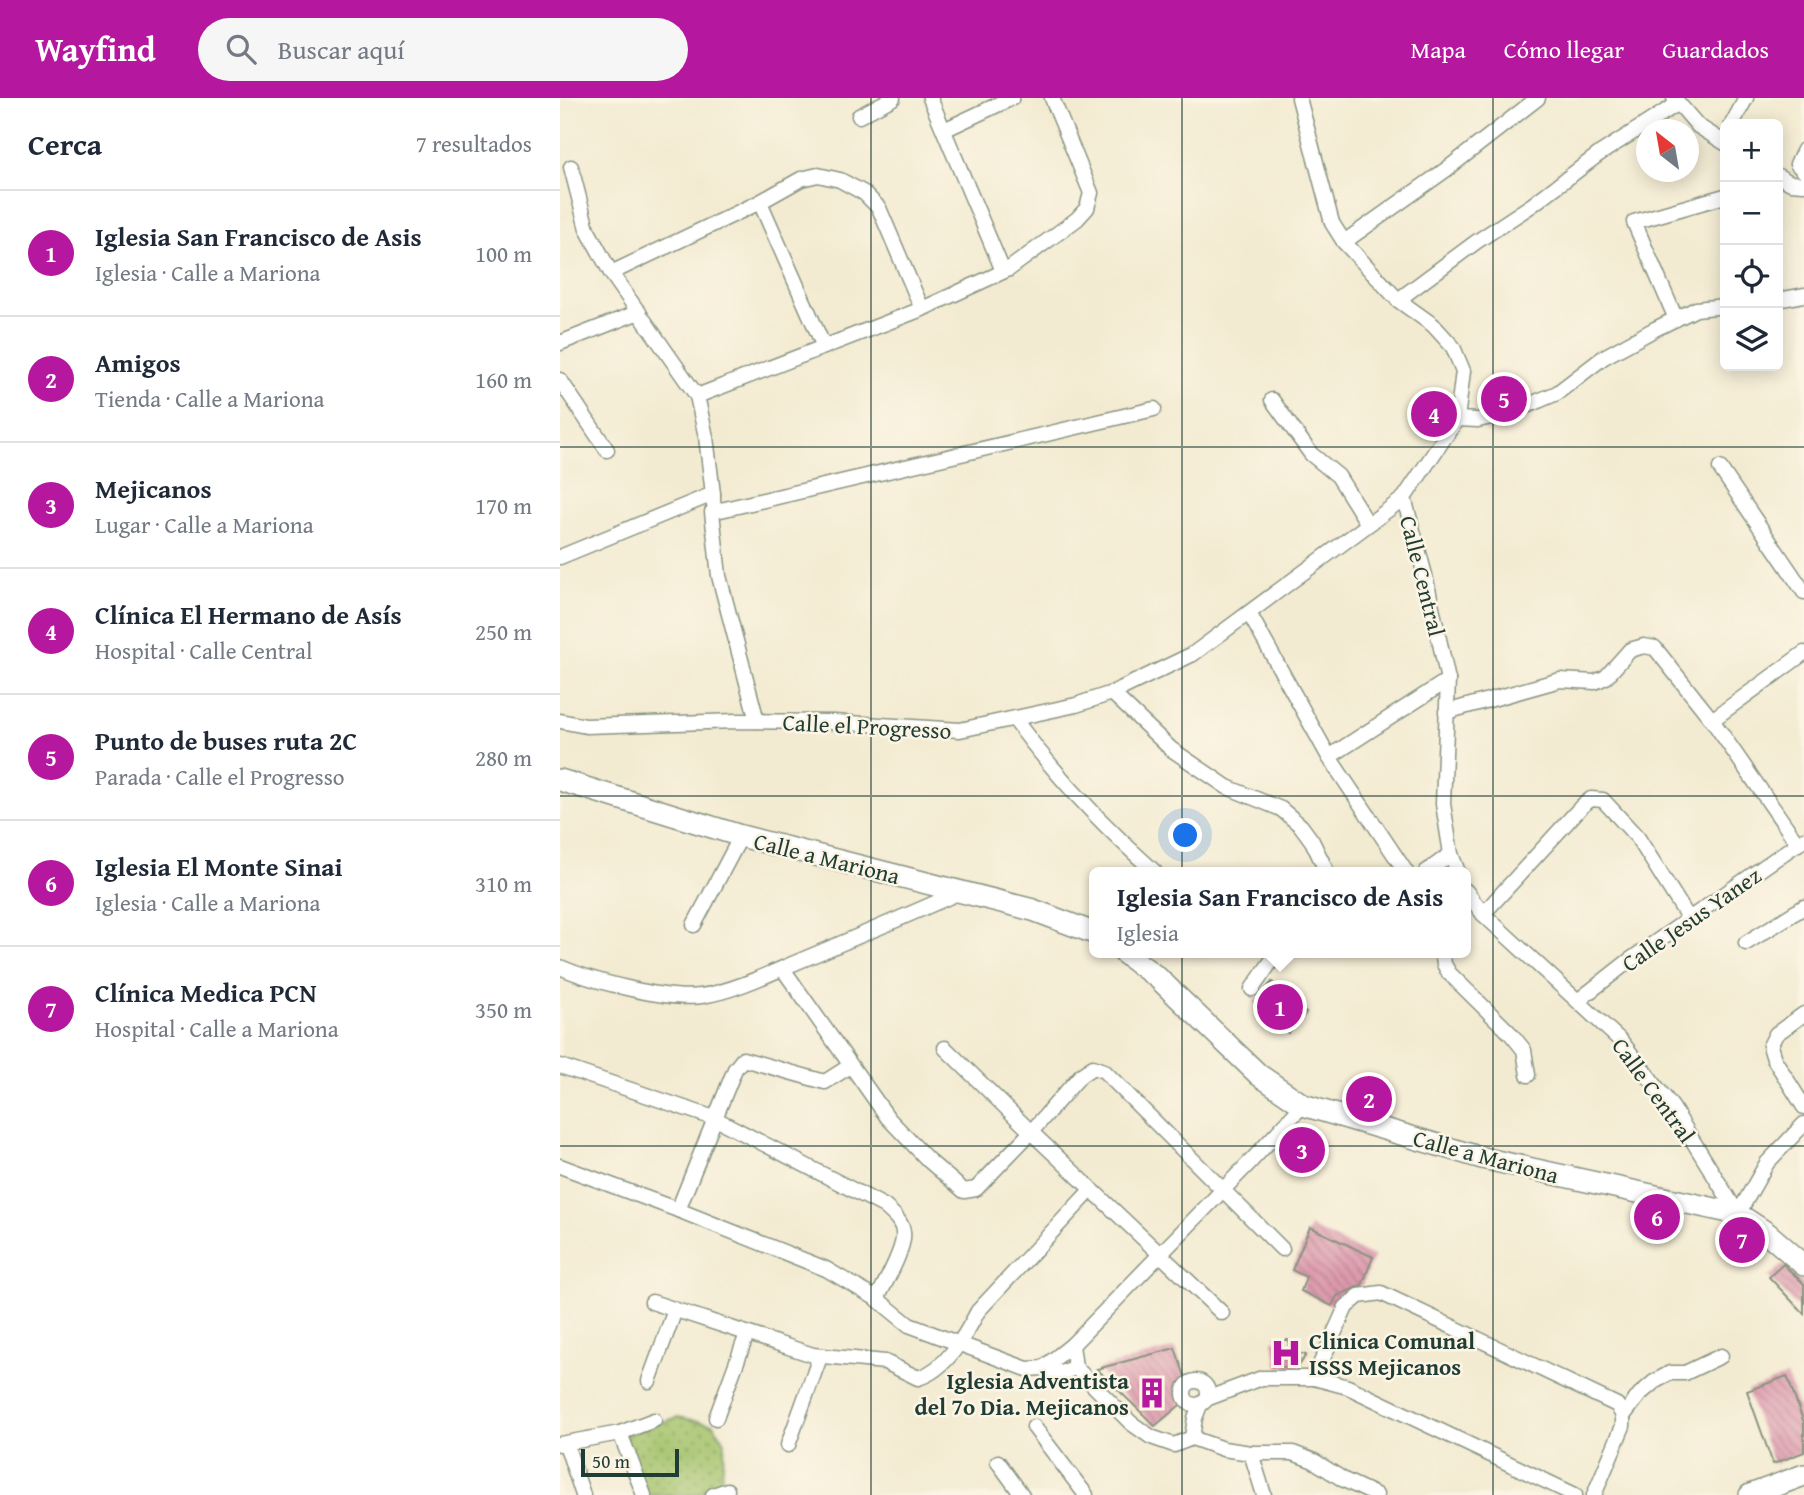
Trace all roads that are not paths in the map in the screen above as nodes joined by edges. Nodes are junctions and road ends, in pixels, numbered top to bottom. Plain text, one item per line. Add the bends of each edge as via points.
1 (893, 98) edge
2 (930, 98) edge
3 (1012, 98) edge
4 (1052, 98) edge
5 (1299, 98) edge
6 (1538, 98) edge
7 (1746, 98) edge
8 (1676, 101) edge
9 (859, 116) dead end
10 (1735, 119) edge
11 (944, 130) junction
12 (1720, 138) edge
13 (1804, 150) edge
14 (571, 167) dead end
15 (1804, 171) edge
16 (1720, 198) edge
17 (760, 202) junction
18 (1344, 242) junction
19 (1003, 271) junction
20 (611, 273) junction
21 (1804, 295) edge
22 (1783, 299) edge
23 (1398, 300) junction
24 (1720, 307) edge
25 (922, 309) junction
26 (639, 312) junction
27 (1676, 319) junction
28 (560, 344) edge
29 (824, 347) junction
30 (560, 380) edge
31 (697, 396) junction
32 (1272, 400) dead end
33 (1154, 409) dead end
34 (1457, 419) junction
35 (607, 450) dead end
36 (1720, 468) dead end
37 (713, 494) junction
38 (1404, 498) junction
39 (712, 512) junction
40 (1368, 524) junction
41 (560, 557) edge
42 (1804, 592) edge
43 (1249, 613) junction
44 (1804, 653) edge
45 (1448, 680) junction
46 (1112, 693) junction
47 (1446, 712) junction
48 (1015, 720) junction
49 (1712, 720) junction
50 (560, 721) edge
51 (757, 721) junction
52 (1329, 757) junction
53 (560, 780) edge
54 (741, 836) junction
55 (1801, 841) edge
56 (1451, 854) junction
57 (1149, 867) edge
58 (1325, 867) edge
59 (1403, 867) edge
60 (1433, 867) edge
61 (1456, 867) edge
62 (960, 892) junction
63 (1471, 899) edge
64 (1804, 907) edge
65 (1479, 909) junction
66 (1471, 914) edge
67 (1689, 919) junction
68 (694, 925) dead end
69 (1089, 931) edge
70 (1746, 943) dead end
71 (1131, 958) edge
72 (1274, 958) edge
73 (1443, 958) edge
74 (560, 967) edge
75 (783, 969) junction
76 (1252, 989) dead end
77 (1579, 1000) junction
78 (1804, 1014) edge
79 (945, 1048) dead end
80 (560, 1066) edge
81 (850, 1066) junction
82 (1528, 1076) dead end
83 (1303, 1105) junction
84 (1804, 1107) edge
85 (714, 1118) junction
86 (1804, 1124) edge
87 (1031, 1132) junction
88 (560, 1166) edge
89 (1222, 1189) junction
90 (1091, 1190) junction
91 (678, 1210) junction
92 (1738, 1214) junction
93 (1282, 1249) dead end
94 (1160, 1255) junction
95 (1804, 1265) edge
96 (877, 1299) junction
97 (652, 1302) dead end
98 (674, 1310) junction
99 (1222, 1313) dead end
100 (747, 1334) junction
101 (958, 1343) junction
102 (1072, 1345) junction
103 (1721, 1356) dead end
104 (820, 1357) junction
105 (1075, 1367) junction
106 (1043, 1368) junction
107 (1314, 1378) junction
108 (649, 1381) dead end
109 (1623, 1416) junction
110 (716, 1418) dead end
111 (654, 1420) dead end
112 (1034, 1427) dead end
113 (620, 1433) junction
114 (1192, 1438) junction
115 (562, 1444) edge
116 (788, 1445) dead end
117 (1251, 1453) junction
118 (998, 1462) dead end
119 (1804, 1475) edge
120 (583, 1495) edge
121 (644, 1495) edge
122 (1022, 1495) edge
123 (1086, 1495) edge
124 (1264, 1495) edge
125 (1377, 1495) edge
126 (1575, 1495) edge
127 (1594, 1495) edge
128 (1750, 1495) edge

1 - 9 street
2 - 11 street
3 - 11 street
4 - 19 street via 1091,193 1089,201 1076,219
5 - 18 street, Calle Central via 1332,223
6 - 18 street
7 - 10 street
8 - 12 street via 1698,126
8 - 23 street
11 - 19 street
13 - 15 street via 1797,164
14 - 20 street via 587,229
16 - 27 street via 1634,222
17 - 20 street
17 - 25 street via 801,179 818,175 864,193 879,208
17 - 29 street
18 - 23 street, Calle Central
19 - 25 street
20 - 26 street
21 - 22 street
23 - 34 street, Calle Central via 1433,325 1453,347 1463,371
24 - 27 street via 1696,309
25 - 29 street
26 - 28 street
26 - 31 street
27 - 34 street via 1604,357 1557,393 1510,413
29 - 31 street
30 - 35 street
31 - 37 street
32 - 40 street via 1311,454 1338,476
33 - 39 street
34 - 38 street, Calle Central
36 - 42 street
37 - 39 street
37 - 41 street
38 - 40 street, Calle el Progresso
38 - 45 street, Calle Central
39 - 51 street via 719,576
40 - 43 street, Calle el Progresso
43 - 46 street, Calle el Progresso via 1194,654
43 - 52 street
44 - 49 street
45 - 47 street, Calle Central
45 - 52 street
46 - 48 street, Calle el Progresso
46 - 58 street via 1171,748 1227,787 1291,817 1312,841
47 - 49 street via 1560,680 1595,682 1606,677 1630,650 1644,646 1655,648
47 - 56 street, Calle Central via 1443,804
48 - 51 street, Calle el Progresso via 960,730
48 - 57 street via 1068,788
49 - 55 street
50 - 51 street, Calle el Progresso via 586,726
52 - 59 street
53 - 54 main road, Calle a Mariona
54 - 62 main road, Calle a Mariona
54 - 68 street
55 - 67 street, Calle Jesus Yanez
56 - 60 street
56 - 61 street, Calle Central
62 - 69 main road, Calle a Mariona via 1033,910
62 - 75 street
63 - 65 street, Calle Central
64 - 70 street
65 - 66 street
65 - 67 street via 1591,799 1603,800 1638,838
65 - 77 street, Calle Central
67 - 77 street, Calle Jesus Yanez
71 - 83 main road, Calle a Mariona via 1158,978 1259,1075
72 - 76 street
73 - 82 street via 1449,973 1524,1050
74 - 75 street via 632,989 700,997
75 - 81 street
77 - 92 street, Calle Central via 1621,1041 1671,1107
78 - 84 street via 1776,1034 1770,1046
79 - 87 street
80 - 85 street
81 - 85 street via 825,1082 743,1059
81 - 87 street via 888,1118 964,1191 976,1189
83 - 89 street
83 - 92 main road, Calle a Mariona via 1482,1158
85 - 91 street
85 - 96 street via 884,1206 896,1217 903,1231 902,1244
86 - 92 street via 1767,1163
87 - 89 street via 1093,1067 1104,1071
87 - 90 street
88 - 91 street
89 - 93 street
89 - 94 street
90 - 94 street
90 - 101 street via 978,1311
91 - 96 street via 826,1269
92 - 95 main road, Calle a Mariona
94 - 99 street
94 - 102 street
96 - 101 street via 908,1325
97 - 98 street
98 - 100 street
98 - 108 street
100 - 104 street
100 - 110 street
101 - 104 street via 931,1375 918,1378 885,1363
101 - 106 street via 1027,1369
102 - 105 street
102 - 106 street
103 - 109 street via 1654,1382
104 - 116 street
105 - 106 street via 1053,1373
105 - 114 street via 1150,1437 1174,1445
107 - 109 street via 1346,1307 1359,1296 1381,1293 1617,1405
107 - 114 street via 1262,1378 1203,1402
107 - 126 street via 1349,1387
109 - 127 street
111 - 113 street
112 - 123 street
113 - 115 street
113 - 121 street
114 - 117 street
115 - 120 street
117 - 124 street
117 - 125 street via 1293,1453
118 - 122 street
119 - 128 main road

